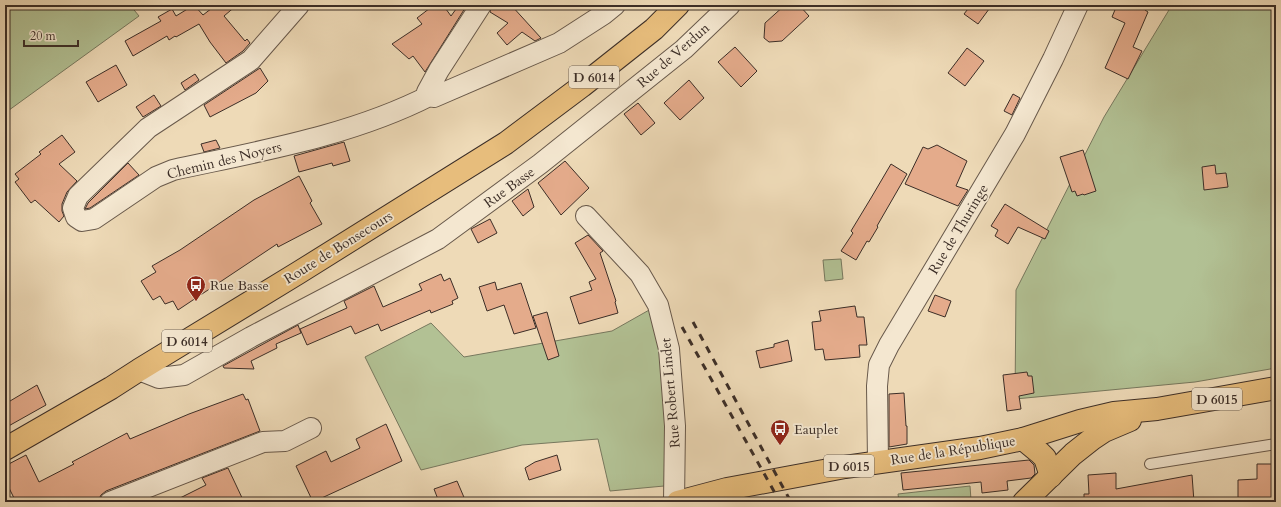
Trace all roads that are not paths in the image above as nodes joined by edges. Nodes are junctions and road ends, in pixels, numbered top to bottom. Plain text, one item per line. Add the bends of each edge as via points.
1 (299, 5) edge
2 (481, 5) edge
3 (615, 5) edge
4 (678, 5) edge
5 (730, 5) edge
6 (1078, 5) edge
7 (431, 95) junction
8 (540, 164) joint
9 (586, 216) dead end
10 (139, 370) junction
11 (1276, 388) edge
12 (1157, 410) junction
13 (311, 428) dead end
14 (1023, 439) junction
15 (1276, 444) edge
16 (5, 450) edge
17 (878, 461) junction
18 (1150, 464) dead end
19 (1051, 476) junction
20 (720, 496) edge
21 (110, 502) edge
22 (674, 502) edge
23 (678, 502) edge
24 (1024, 502) edge

1 - 7 street, Chemin des Noyers via 251,60 148,128 78,196 73,208 76,217 82,221 94,218 156,177 173,170 291,144 363,123
2 - 7 street via 439,70 427,92
3 - 7 street, Chemin des Noyers via 559,43 434,97
4 - 10 main road, Route de Bonsecours / D 6014 via 654,29 618,58 506,143
5 - 8 street, Rue de Verdun via 684,49
6 - 17 street, Rue de Thuringe via 1015,134 889,344 879,365
8 - 10 street, Rue Basse via 438,239 184,375 159,378
9 - 22 street, Rue Robert Lindet via 640,274 658,305 669,349 671,371 675,426
10 - 16 main road, Route de Bonsecours / D 6014
11 - 12 main road, Rue de la République / D 6015
12 - 14 main road, Rue de la République / D 6015 via 1114,413
12 - 19 main road, Rue de la République / D 6015 via 1104,431 1073,454
13 - 21 street via 285,440 263,442
14 - 17 main road, Rue de la République / D 6015 via 980,448
14 - 19 main road via 1044,458
15 - 18 lane
17 - 20 main road, Rue de la République / D 6015
19 - 24 main road, Rue de la République / D 6015
20 - 23 main road, Rue de la République / D 6015

